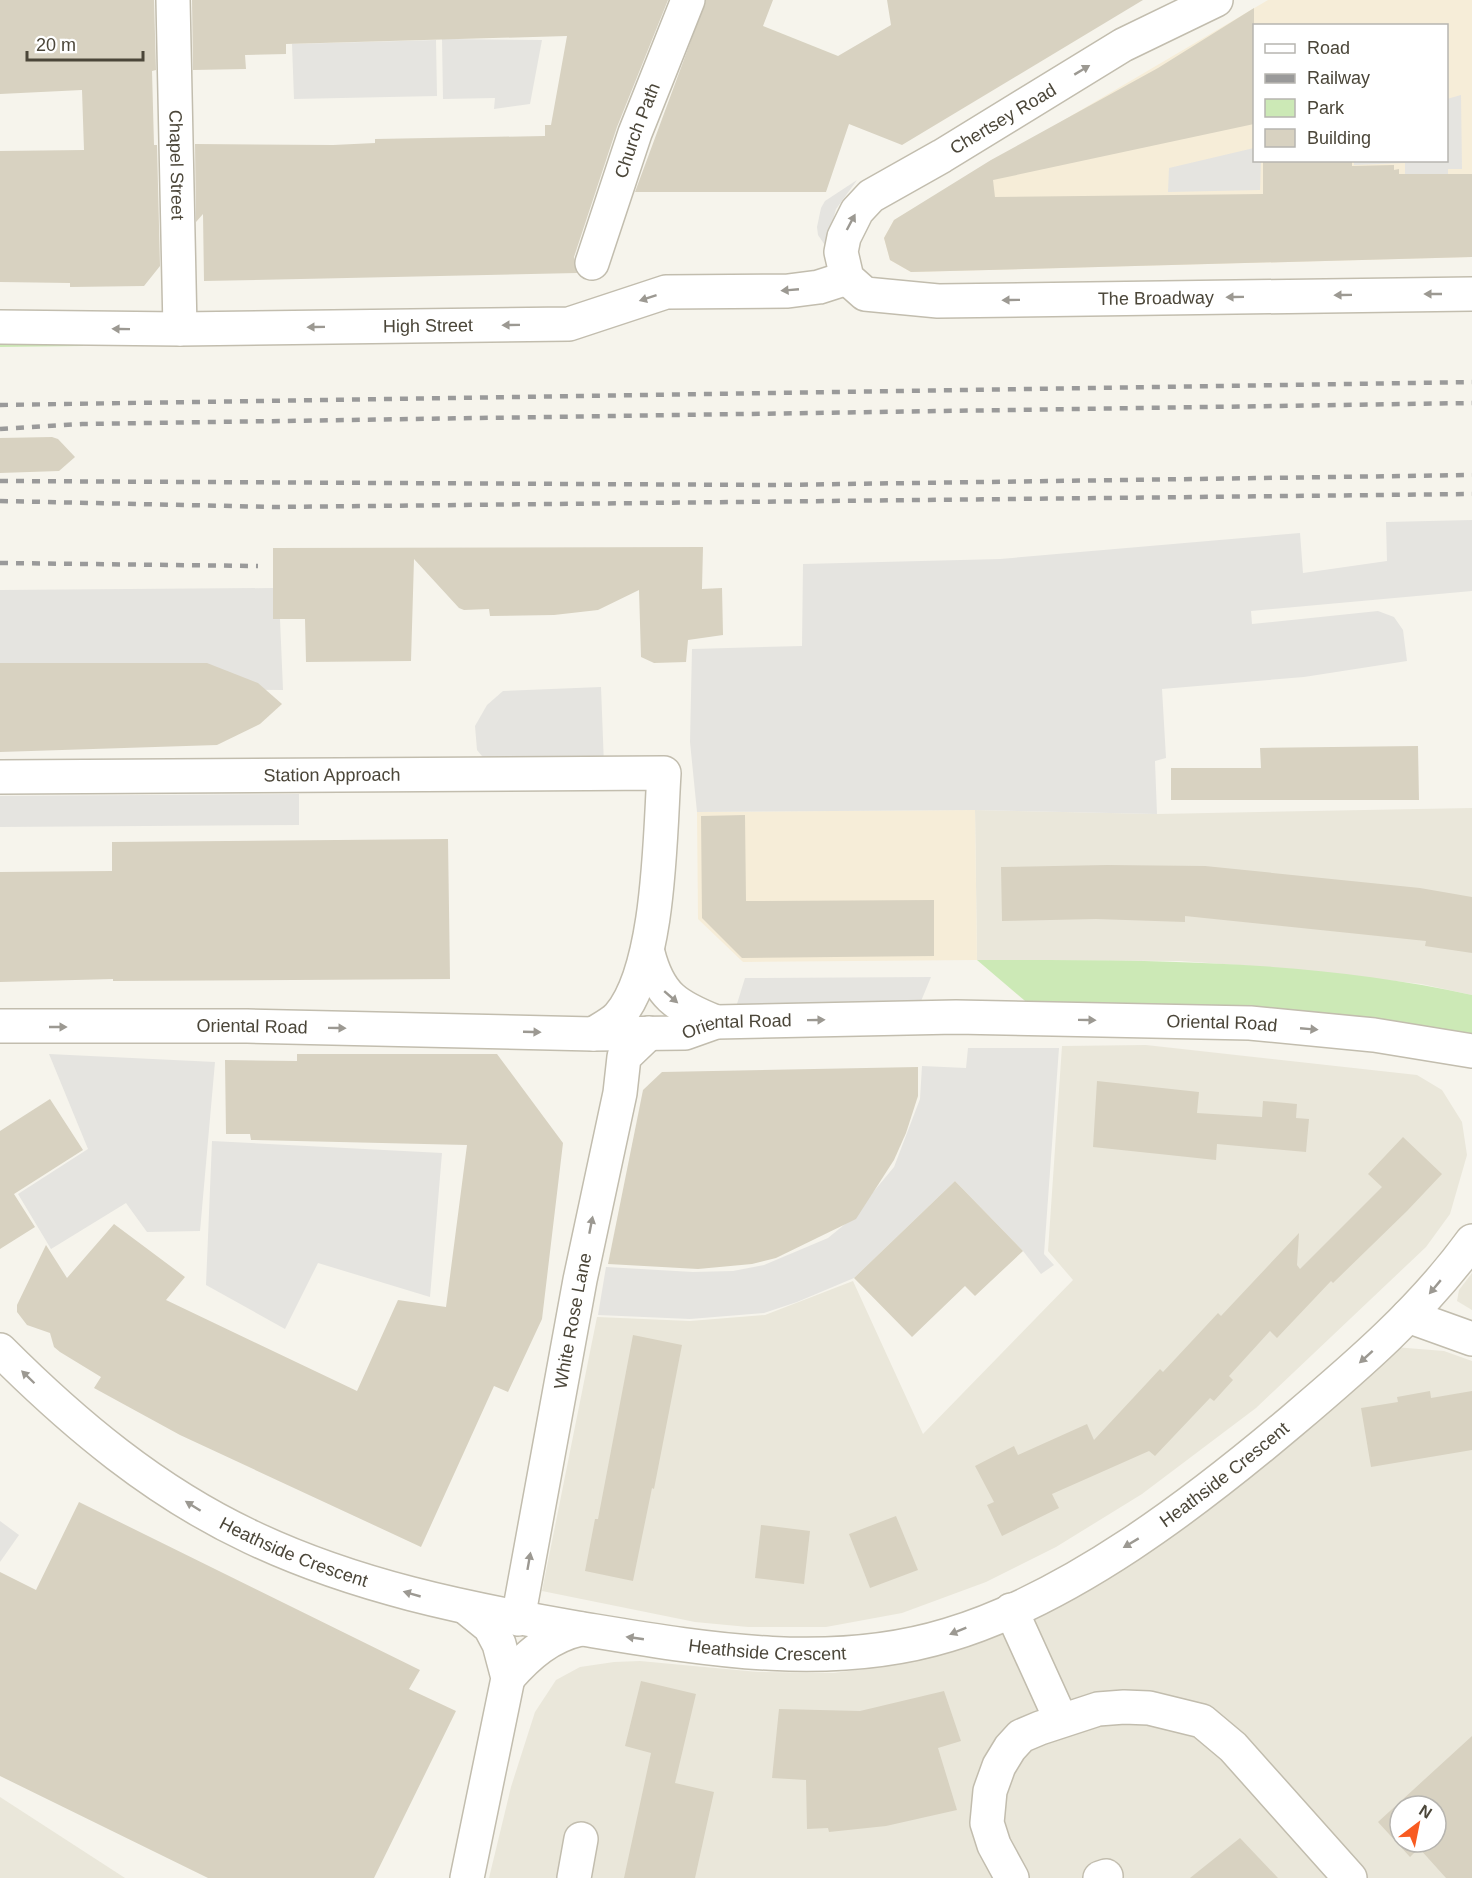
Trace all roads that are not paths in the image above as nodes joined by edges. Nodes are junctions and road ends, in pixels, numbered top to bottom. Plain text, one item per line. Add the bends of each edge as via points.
1 (173, 0) edge
2 (688, 0) edge
3 (1216, 0) edge
4 (592, 263) dead end
5 (847, 278) junction
6 (1472, 294) edge
7 (0, 327) edge
8 (180, 329) junction
9 (0, 777) edge
10 (648, 953) junction
11 (716, 1022) junction
12 (0, 1026) edge
13 (649, 1033) junction
14 (593, 1035) junction
15 (1462, 1049) edge
16 (1472, 1076) edge
17 (1472, 1241) edge
18 (1408, 1316) junction
19 (1472, 1339) edge
20 (0, 1350) edge
21 (469, 1610) junction
22 (1011, 1610) junction
23 (518, 1619) junction
24 (581, 1629) junction
25 (508, 1678) junction
26 (1061, 1720) junction
27 (581, 1839) dead end
28 (468, 1878) edge
29 (574, 1878) edge
30 (1012, 1878) edge
31 (1350, 1878) edge

1 - 8 street, Chapel Street
2 - 4 street, Church Path via 635,133
5 -> 3 street, Chertsey Road via 841,252 844,237 857,211 871,196 1123,45
6 -> 5 street, The Broadway via 938,301 865,294
5 -> 8 street, High Street via 788,291 666,292 569,324
8 -> 7 street, High Street
9 - 10 street, Station Approach via 664,773
10 -> 11 street via 661,987 690,1011
10 - 14 street via 619,1017
11 - 13 street, Oriental Road via 685,1033
11 -> 15 street, Oriental Road via 956,1017 1250,1023 1374,1035
12 -> 14 street, Oriental Road via 257,1026
13 - 14 street, Oriental Road
23 -> 13 street, White Rose Lane via 624,1057
15 - 16 street via 1463,1066
17 -> 18 street, Heathside Crescent
18 - 19 street
18 -> 22 street, Heathside Crescent via 1371,1353 1215,1485 1155,1529
21 -> 20 street, Heathside Crescent via 325,1567 246,1535 203,1512 142,1474 76,1423
21 - 23 street, Heathside Crescent
21 - 25 street via 490,1627
22 -> 24 street, Heathside Crescent via 928,1640 861,1652 817,1654 746,1652
22 - 26 street
23 - 24 street, Heathside Crescent
24 - 25 street via 562,1633 539,1647
25 - 28 street
26 - 30 street via 1021,1736 999,1766 990,1791 987,1823
26 - 31 street via 1098,1709 1124,1707 1149,1708 1202,1721 1233,1747
27 - 29 street

